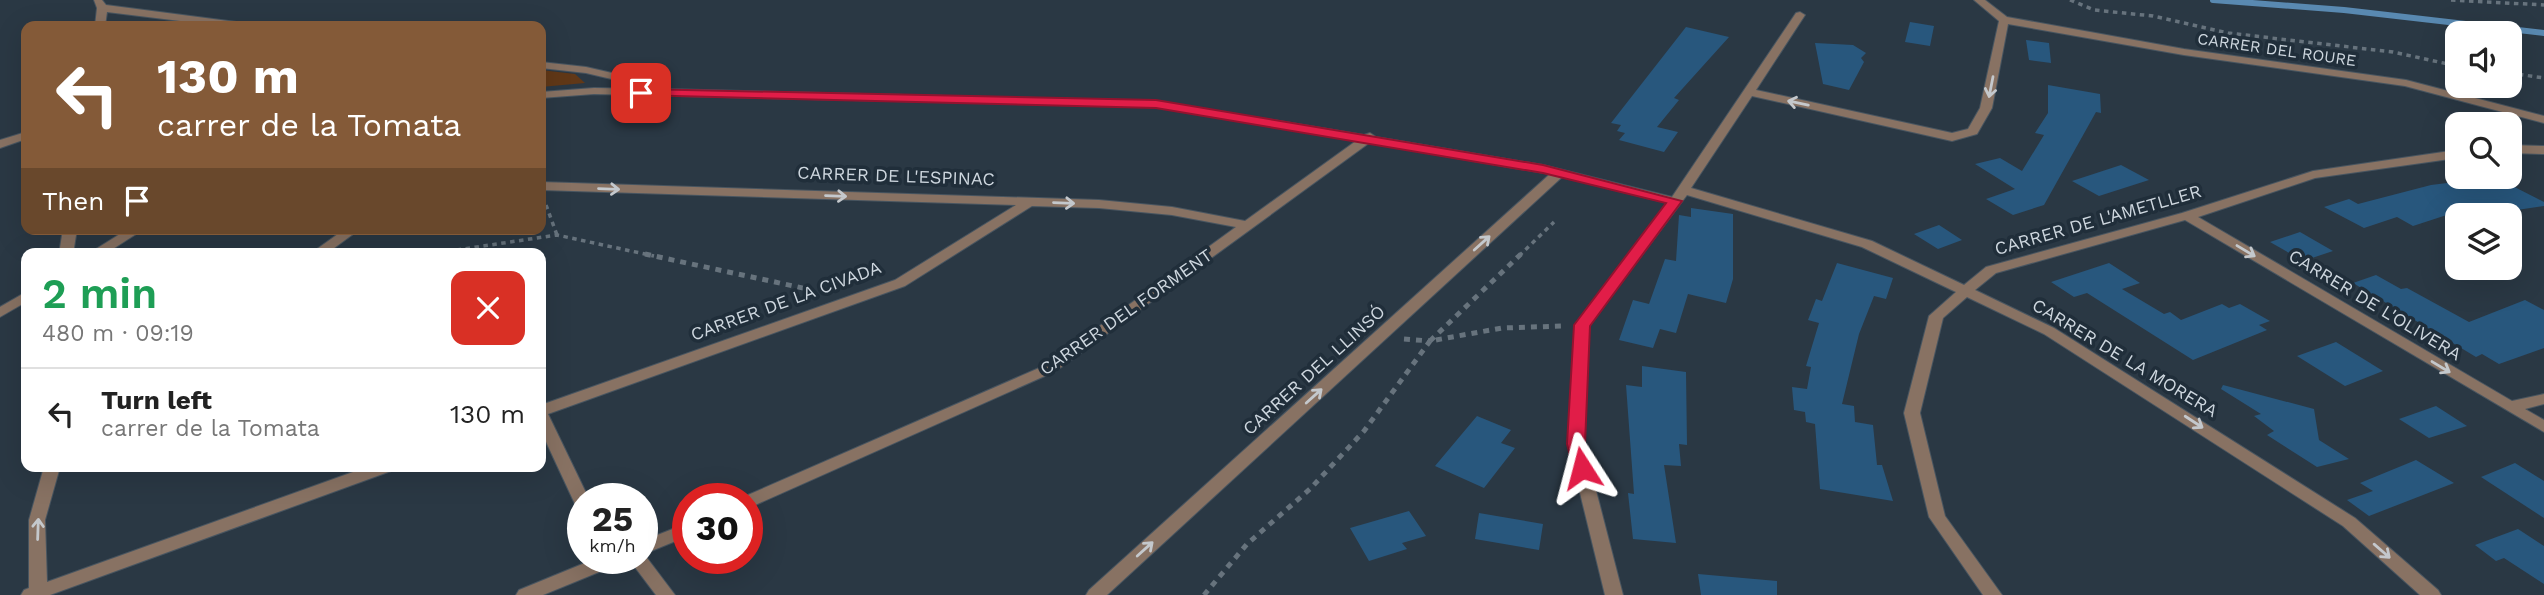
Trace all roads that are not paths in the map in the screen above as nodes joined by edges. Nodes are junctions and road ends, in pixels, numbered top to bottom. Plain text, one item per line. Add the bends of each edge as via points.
1 (1979, 0) edge
2 (100, 4) edge
3 (1800, 15) dead end
4 (2004, 20) junction
5 (211, 21) edge
6 (546, 66) edge
7 (608, 75) junction
8 (594, 91) junction
9 (1748, 92) junction
10 (546, 94) edge
11 (688, 94) junction
12 (2544, 120) edge
13 (21, 137) edge
14 (1370, 137) junction
15 (0, 144) edge
16 (2522, 149) edge
17 (2544, 150) edge
18 (2445, 156) edge
19 (1559, 173) junction
20 (546, 186) edge
21 (1679, 196) junction
22 (1031, 201) junction
23 (2187, 216) junction
24 (1249, 226) junction
25 (128, 235) edge
26 (345, 235) edge
27 (105, 248) edge
28 (326, 248) edge
29 (1965, 291) junction
30 (21, 299) edge
31 (0, 313) edge
32 (2544, 399) edge
33 (2510, 407) junction
34 (546, 411) edge
35 (546, 424) edge
36 (2544, 427) edge
37 (51, 472) edge
38 (371, 472) edge
39 (573, 483) edge
40 (763, 495) edge
41 (576, 574) edge
42 (650, 574) edge
43 (34, 594) edge
44 (525, 595) edge
45 (666, 595) edge
46 (1095, 595) edge
47 (1614, 595) edge
48 (1993, 595) edge
49 (2432, 595) edge

1 - 4 street
2 - 5 street
3 - 9 street
4 -> 9 street via 1986,108 1973,131 1952,136
4 - 12 street, CARRER DEL ROURE via 2184,52 2406,83
6 - 7 street
7 - 8 street
7 - 11 street
8 - 10 street
8 - 11 street
9 - 21 street
11 - 14 street, CARRER DE LA MORERA via 1156,104
13 - 15 street
14 - 19 street, CARRER DE LA MORERA
14 - 24 street, CARRER DEL FORMENT
16 - 17 street
18 - 23 street, CARRER DE L'AMETLLER via 2312,175
19 - 21 street, CARRER DE LA MORERA
46 -> 19 street, CARRER DEL LLINSÓ
20 -> 22 street, CARRER DE L'ESPINAC
21 - 29 street, CARRER DE LA MORERA via 1867,244
21 - 47 street via 1582,325 1576,444
22 -> 24 street, CARRER DE L'ESPINAC via 1171,211
22 - 34 street, CARRER DE LA CIVADA via 900,283
23 - 29 street, CARRER DE L'AMETLLER via 1991,270
23 -> 33 street, CARRER DE L'OLIVERA
24 - 40 street, CARRER DEL FORMENT via 1051,368
25 - 27 street
26 - 28 street
29 - 48 street, CARRER DE L'AMETLLER via 1936,316 1912,414 1937,517
29 -> 49 street, CARRER DE LA MORERA via 2049,331 2337,515
30 - 31 street
32 - 33 street
33 - 36 street, CARRER DE L'OLIVERA
35 - 39 street
43 -> 37 street via 37,520
38 - 43 street
41 - 44 street
42 - 45 street

